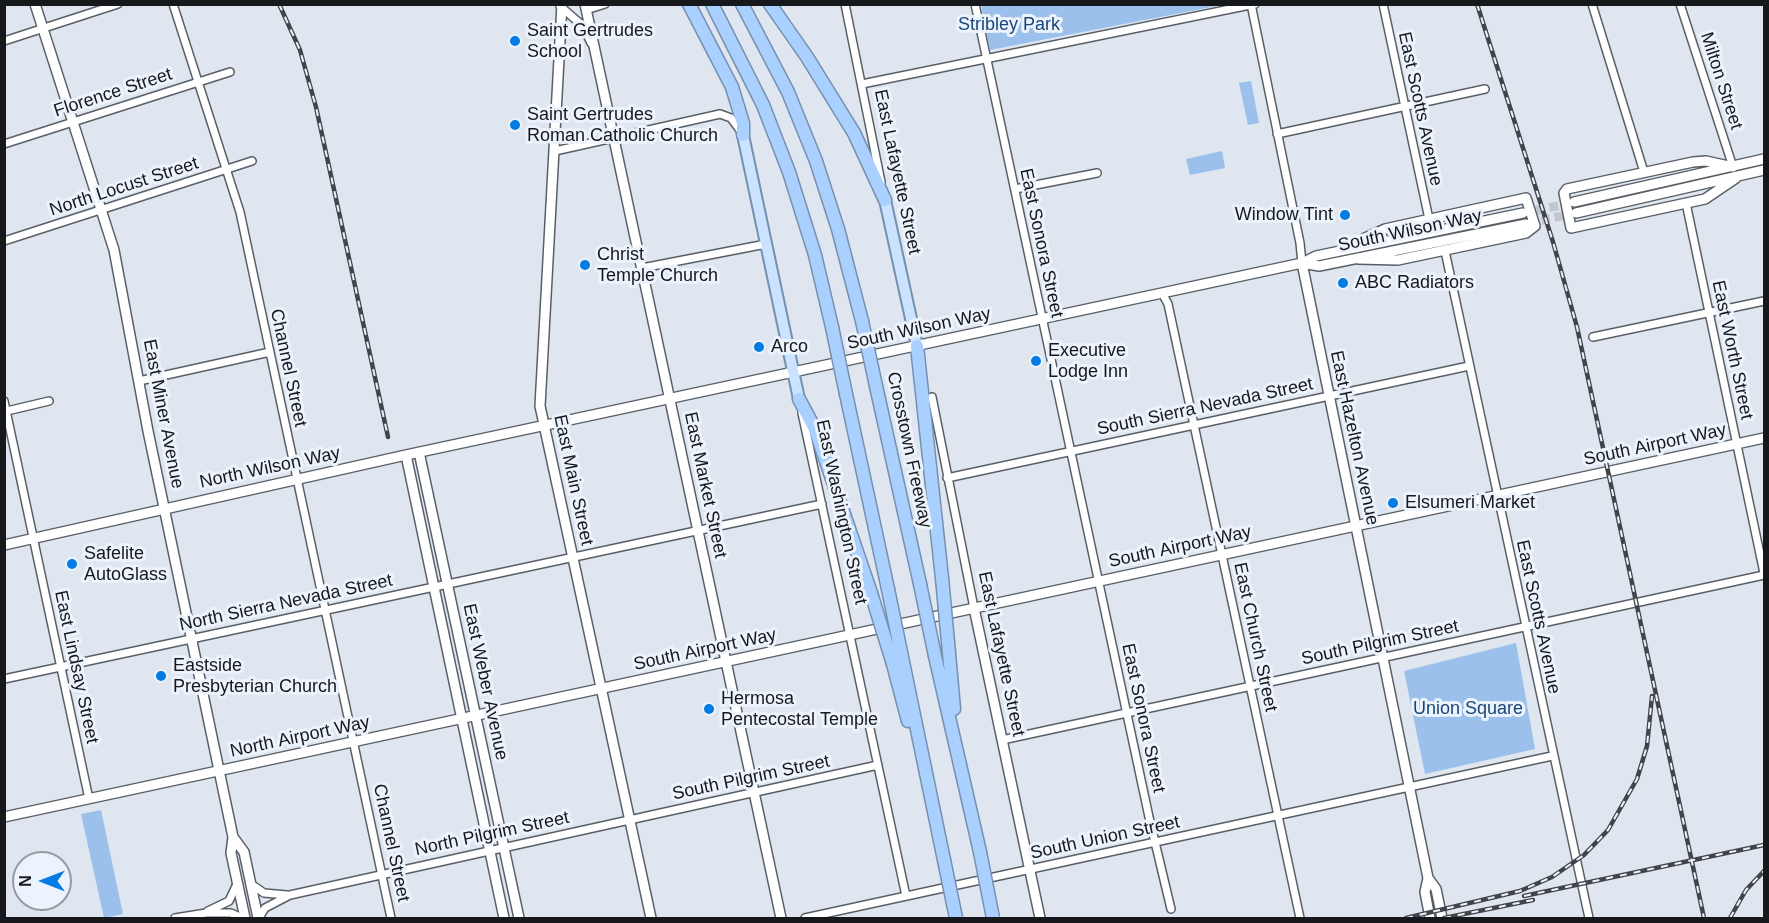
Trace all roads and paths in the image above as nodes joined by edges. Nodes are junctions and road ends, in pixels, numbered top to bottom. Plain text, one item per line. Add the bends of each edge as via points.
1 (35, 4) edge
2 (118, 4) edge
3 (173, 4) edge
4 (605, 4) edge
5 (689, 4) edge
6 (712, 4) edge
7 (742, 4) edge
8 (770, 4) edge
9 (845, 4) edge
10 (975, 4) edge
11 (1383, 4) edge
12 (1592, 4) edge
13 (1680, 4) edge
14 (1253, 5) edge
15 (561, 6) edge
16 (585, 8) edge
17 (43, 28) junction
18 (4, 41) edge
19 (598, 58) junction
20 (986, 58) junction
21 (230, 72) dead end
22 (198, 82) junction
23 (862, 84) junction
24 (1485, 89) dead end
25 (1404, 106) junction
26 (72, 122) junction
27 (1277, 134) junction
28 (743, 135) junction
29 (614, 139) junction
30 (4, 144) edge
31 (555, 151) junction
32 (1764, 159) edge
33 (252, 161) dead end
34 (1733, 167) junction
35 (226, 170) junction
36 (1764, 170) edge
37 (1644, 172) junction
38 (1096, 173) dead end
39 (1736, 178) junction
40 (1015, 189) junction
41 (885, 200) junction
42 (1574, 202) tunnel mouth
43 (1686, 203) junction
44 (102, 211) junction
45 (1523, 213) tunnel mouth
46 (1576, 213) tunnel mouth
47 (1429, 219) junction
48 (1526, 224) tunnel mouth
49 (4, 242) edge
50 (766, 244) junction
51 (1356, 248) junction
52 (1445, 251) junction
53 (1358, 259) junction
54 (1302, 263) junction
55 (642, 268) junction
56 (1161, 294) junction
57 (1764, 301) edge
58 (1709, 313) junction
59 (1043, 319) junction
60 (1593, 337) dead end
61 (917, 346) junction
62 (270, 352) junction
63 (1469, 366) junction
64 (793, 373) junction
65 (139, 381) junction
66 (1328, 396) junction
67 (932, 397) dead end
68 (799, 399) junction
69 (670, 400) junction
70 (4, 401) edge
71 (49, 401) dead end
72 (7, 411) junction
73 (1194, 425) junction
74 (544, 427) junction
75 (1764, 438) edge
76 (1737, 444) junction
77 (418, 452) junction
78 (1071, 452) junction
79 (406, 455) junction
80 (947, 478) junction
81 (297, 480) junction
82 (1497, 496) junction
83 (822, 504) junction
84 (165, 508) junction
85 (1355, 526) junction
86 (698, 531) junction
87 (32, 539) junction
88 (4, 545) edge
89 (1222, 555) junction
90 (574, 557) junction
91 (1764, 574) edge
92 (1099, 581) junction
93 (447, 584) junction
94 (434, 586) junction
95 (974, 608) junction
96 (325, 610) junction
97 (1525, 627) junction
98 (851, 635) junction
99 (192, 639) junction
100 (1383, 657) junction
101 (726, 662) junction
102 (898, 663) junction
103 (61, 668) junction
104 (4, 680) edge
105 (1250, 686) junction
106 (602, 688) junction
107 (1127, 713) junction
108 (477, 717) junction
109 (461, 721) junction
110 (1002, 740) junction
111 (354, 743) junction
112 (959, 755) junction
113 (1552, 756) junction
114 (878, 765) junction
115 (219, 771) junction
116 (1410, 787) junction
117 (754, 793) junction
118 (89, 799) junction
119 (4, 817) edge
120 (1278, 817) junction
121 (630, 819) junction
122 (233, 837) junction
123 (1155, 843) junction
124 (504, 846) junction
125 (489, 849) junction
126 (1030, 869) junction
127 (382, 873) junction
128 (1428, 878) junction
129 (237, 883) junction
130 (250, 884) junction
131 (290, 895) junction
132 (906, 896) junction
133 (1171, 909) dead end
134 (206, 913) junction
135 (175, 918) edge
136 (244, 918) edge
137 (259, 918) edge
138 (391, 918) edge
139 (504, 918) edge
140 (519, 918) edge
141 (651, 918) edge
142 (781, 918) edge
143 (805, 918) edge
144 (956, 918) edge
145 (993, 918) edge
146 (1040, 918) edge
147 (1300, 918) edge
148 (1430, 918) edge
149 (1442, 918) edge
150 (1588, 918) edge

1 - 17 main road, East Miner Avenue
2 - 17 street
3 - 22 street, Channel Street
4 - 16 street
5 - 28 highway via 732,87
6 - 102 highway, bridge via 763,105 815,255 888,589
7 - 112 highway, Crosstown Freeway, bridge via 788,92 842,240
8 - 41 highway via 854,133
9 - 23 street, East Lafayette Street
10 - 20 street, East Sonora Street
11 - 25 street, East Scotts Avenue
12 - 37 street
13 - 34 street, Milton Street
14 - 20 street
14 - 27 street, East Hazelton Avenue
15 - 19 street, East Market Street via 583,26
15 - 31 main road, East Main Street
16 - 19 main road, East Market Street
17 - 18 street
17 - 26 main road, East Miner Avenue
19 - 29 main road, East Market Street
20 - 23 street
20 - 40 street, East Sonora Street
21 - 22 street, Florence Street
22 - 26 street, Florence Street
22 - 35 street, Channel Street
23 - 41 street, East Lafayette Street
24 - 25 street
25 - 27 street
25 - 47 street, East Scotts Avenue
26 - 30 street, Florence Street
26 - 44 main road, East Miner Avenue
27 - 54 street, East Hazelton Avenue
28 - 29 street via 731,118 720,114
28 - 50 main road, East Washington Street
29 - 31 street
29 - 55 main road, East Market Street
31 - 74 main road, East Main Street via 540,406
32 - 34 main road
33 - 35 street, North Locust Street
34 - 37 main road via 1706,161
34 - 42 main road
35 - 44 street, North Locust Street
35 - 62 street, Channel Street via 240,212
36 - 39 main road
37 - 43 main road via 1567,189 1564,193 1571,228
38 - 40 street
39 - 43 main road via 1709,197
39 - 46 main road
40 - 59 street, East Sonora Street
41 - 61 main road, East Lafayette Street
43 - 58 street, East Worth Street
44 - 49 street, North Locust Street
44 - 65 main road, East Miner Avenue
45 - 51 main road, South Wilson Way
47 - 51 main road via 1385,229 1363,239
47 - 52 main road via 1528,199 1533,230
48 - 53 main road, South Wilson Way
50 - 55 street
50 - 64 main road, East Washington Street
51 - 54 main road, South Wilson Way
52 - 53 main road via 1389,262
52 - 63 street, East Scotts Avenue
53 - 54 main road, South Wilson Way via 1319,267
54 - 56 main road, South Wilson Way
54 - 66 main road, East Hazelton Avenue
55 - 69 main road, East Market Street
56 - 59 main road, South Wilson Way
56 - 73 street, East Church Street via 1168,304
57 - 58 street
58 - 60 street
58 - 76 street, East Worth Street
59 - 61 main road, South Wilson Way
59 - 78 street, East Sonora Street
61 - 64 main road, South Wilson Way
61 - 112 highway, bridge
62 - 65 street
62 - 81 street, Channel Street
63 - 66 street, South Sierra Nevada Street
63 - 82 street, East Scotts Avenue
64 - 68 main road, East Washington Street
64 - 69 main road, South Wilson Way
65 - 84 main road, East Miner Avenue
66 - 73 street, South Sierra Nevada Street
66 - 85 main road, East Hazelton Avenue
67 - 80 street, East Lafayette Street
68 - 83 street, East Washington Street
68 - 102 highway, bridge via 815,429
69 - 74 main road, South Wilson Way
69 - 86 main road, East Market Street
70 - 72 street, East Lindsay Street
71 - 72 street
72 - 87 street, East Lindsay Street
73 - 78 street, South Sierra Nevada Street
73 - 89 street, East Church Street
74 - 77 main road, North Wilson Way
74 - 90 main road, East Main Street
75 - 76 main road, South Airport Way
76 - 82 main road, South Airport Way
76 - 91 street, East Worth Street
77 - 79 main road, North Wilson Way
77 - 93 main road, East Weber Avenue
78 - 80 street, South Sierra Nevada Street
78 - 92 street, East Sonora Street
79 - 81 main road, North Wilson Way
79 - 94 main road, East Weber Avenue
80 - 95 street, East Lafayette Street
81 - 84 main road, North Wilson Way
81 - 96 street, Channel Street
82 - 85 main road, South Airport Way
82 - 97 street, East Scotts Avenue
83 - 86 street
83 - 98 street, East Washington Street
84 - 87 main road, North Wilson Way
84 - 99 main road, East Miner Avenue
85 - 89 main road, South Airport Way
85 - 100 main road, East Hazelton Avenue
86 - 90 street
86 - 101 main road, East Market Street
87 - 88 main road, North Wilson Way
87 - 103 street, East Lindsay Street
89 - 92 main road, South Airport Way
89 - 105 street, East Church Street
90 - 93 street, North Sierra Nevada Street
90 - 106 main road, East Main Street
91 - 97 street, South Pilgrim Street
92 - 95 main road, South Airport Way
92 - 107 street, East Sonora Street
93 - 94 street, North Sierra Nevada Street
93 - 108 main road, East Weber Avenue
94 - 96 street, North Sierra Nevada Street
94 - 109 main road, East Weber Avenue
95 - 98 main road, South Airport Way
95 - 110 main road, East Lafayette Street
96 - 99 street, North Sierra Nevada Street
96 - 111 street, Channel Street
97 - 100 street, South Pilgrim Street
97 - 113 street, East Scotts Avenue
98 - 101 main road, South Airport Way
98 - 114 street, East Washington Street
99 - 103 street, North Sierra Nevada Street
99 - 115 main road, East Miner Avenue
100 - 105 street, South Pilgrim Street
100 - 116 main road, East Hazelton Avenue
101 - 106 main road, South Airport Way
101 - 117 main road, East Market Street
102 - 144 highway, bridge via 906,714 925,769
103 - 104 street, North Sierra Nevada Street
103 - 118 street, East Lindsay Street
105 - 107 street, South Pilgrim Street
105 - 120 street, East Church Street
106 - 108 main road, North Airport Way
106 - 121 main road, East Main Street
107 - 110 street, South Pilgrim Street
107 - 123 street, East Sonora Street
108 - 109 main road, North Airport Way
108 - 124 main road, East Weber Avenue
109 - 111 main road, North Airport Way
109 - 125 main road, East Weber Avenue
110 - 126 main road, East Lafayette Street
111 - 115 main road, North Airport Way
111 - 127 street, Channel Street
112 - 145 highway, Crosstown Freeway, bridge
113 - 116 street, South Union Street
113 - 150 street, East Scotts Avenue
114 - 117 street, South Pilgrim Street
114 - 132 street, East Washington Street
115 - 118 main road, North Airport Way
115 - 122 main road, East Miner Avenue
116 - 120 street, South Union Street
116 - 128 main road, East Hazelton Avenue
117 - 121 street, South Pilgrim Street
117 - 142 main road, East Market Street
118 - 119 main road, North Airport Way
120 - 123 street, South Union Street
120 - 147 street, East Church Street
121 - 124 street, North Pilgrim Street
121 - 141 main road, East Main Street
122 - 129 main road, East Miner Avenue via 231,853
122 - 130 main road, East Miner Avenue via 244,852
123 - 126 street, South Union Street
123 - 133 street, East Sonora Street
124 - 125 street, North Pilgrim Street
124 - 140 main road, East Weber Avenue
125 - 127 street, North Pilgrim Street
125 - 139 main road, East Weber Avenue
126 - 132 street, South Union Street
126 - 146 main road, East Lafayette Street
127 - 131 street, North Pilgrim Street
127 - 138 street, Channel Street
128 - 148 main road, East Hazelton Avenue via 1425,892
128 - 149 main road, East Hazelton Avenue via 1436,889
129 - 134 street via 229,901
129 - 136 main road, East Miner Avenue
130 - 131 street, North Pilgrim Street via 264,893
130 - 137 main road, East Miner Avenue
131 - 137 street, North Pilgrim Street via 264,909
132 - 143 street, South Union Street
134 - 135 street
134 - 136 street via 231,913

